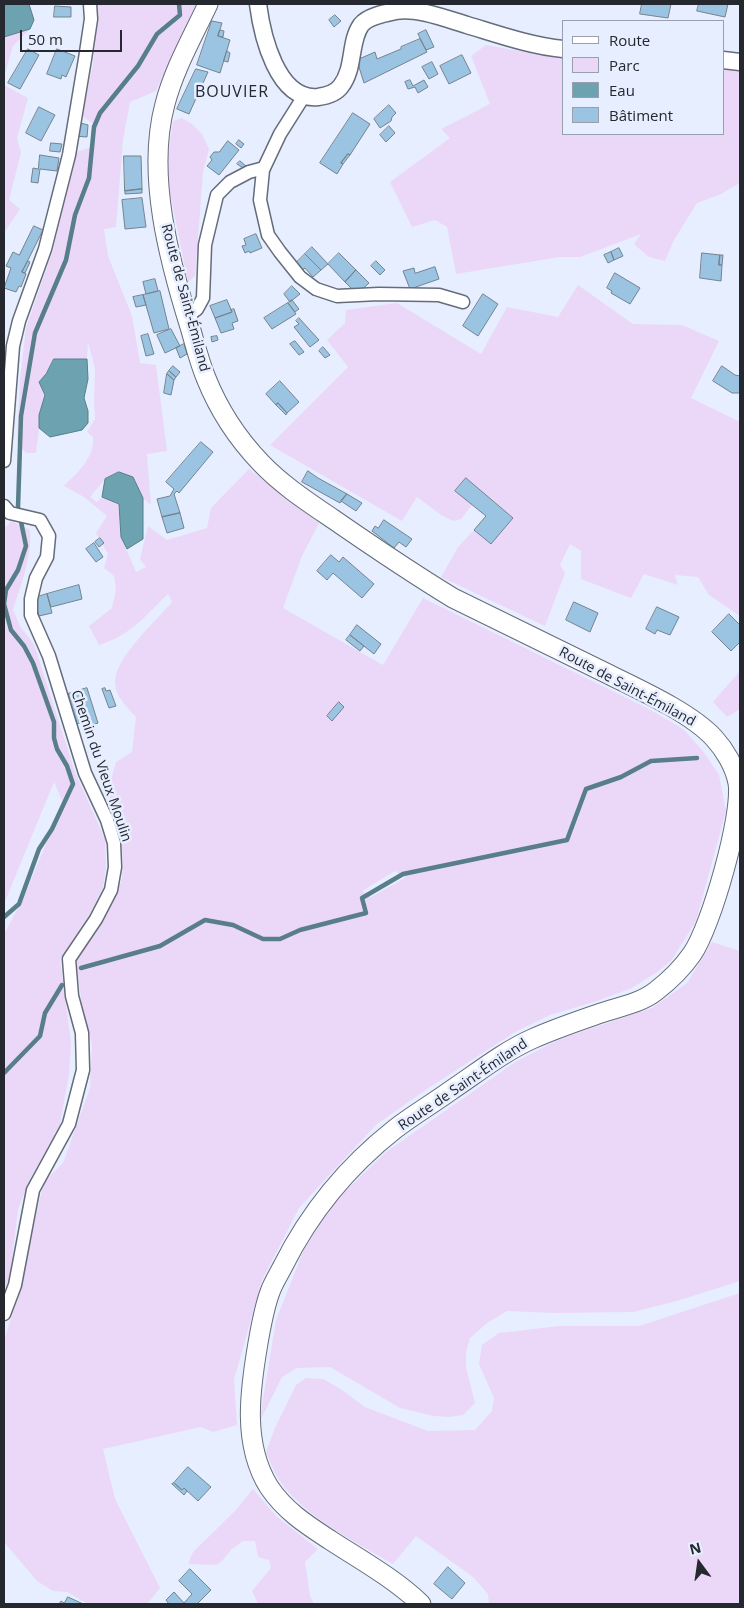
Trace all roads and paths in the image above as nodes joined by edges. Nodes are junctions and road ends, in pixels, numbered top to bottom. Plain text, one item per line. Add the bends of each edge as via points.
1 (90, 4) edge
2 (208, 4) edge
3 (258, 4) edge
4 (562, 49) edge
5 (724, 60) edge
6 (740, 62) edge
7 (304, 96) junction
8 (264, 168) junction
9 (463, 302) dead end
10 (186, 316) junction
11 (4, 461) edge
12 (7, 510) edge
13 (4, 1314) edge
14 (421, 1604) edge

1 - 11 street via 88,43 69,155 45,249 13,346
2 - 10 main road, Route de Saint-Émiland via 164,105 157,153 167,242
3 - 7 street via 261,26 276,68 288,86
4 - 7 street via 530,43 431,14 398,10 362,22 356,34 348,74 340,87 327,96
5 - 6 street
7 - 8 street via 280,134
8 - 9 street via 260,200 268,235 300,277 316,289 337,296 439,295
8 - 10 street via 230,182 217,195 204,245 203,298 197,309
10 - 14 main road, Route de Saint-Émiland via 219,405 262,464 300,496 452,598 634,687 694,721 714,738 728,757 738,781 739,804 710,916 693,953 672,977 653,994 635,1002 529,1040 396,1128 362,1158 313,1213 270,1292 253,1373 250,1419 259,1467 281,1504 302,1522 406,1589
12 - 13 street, Chemin du Vieux Moulin via 40,520 49,536 48,557 36,578 31,615 49,656 85,773 107,820 114,843 115,867 111,890 69,959 72,996 82,1033 83,1070 69,1124 33,1190 15,1285

